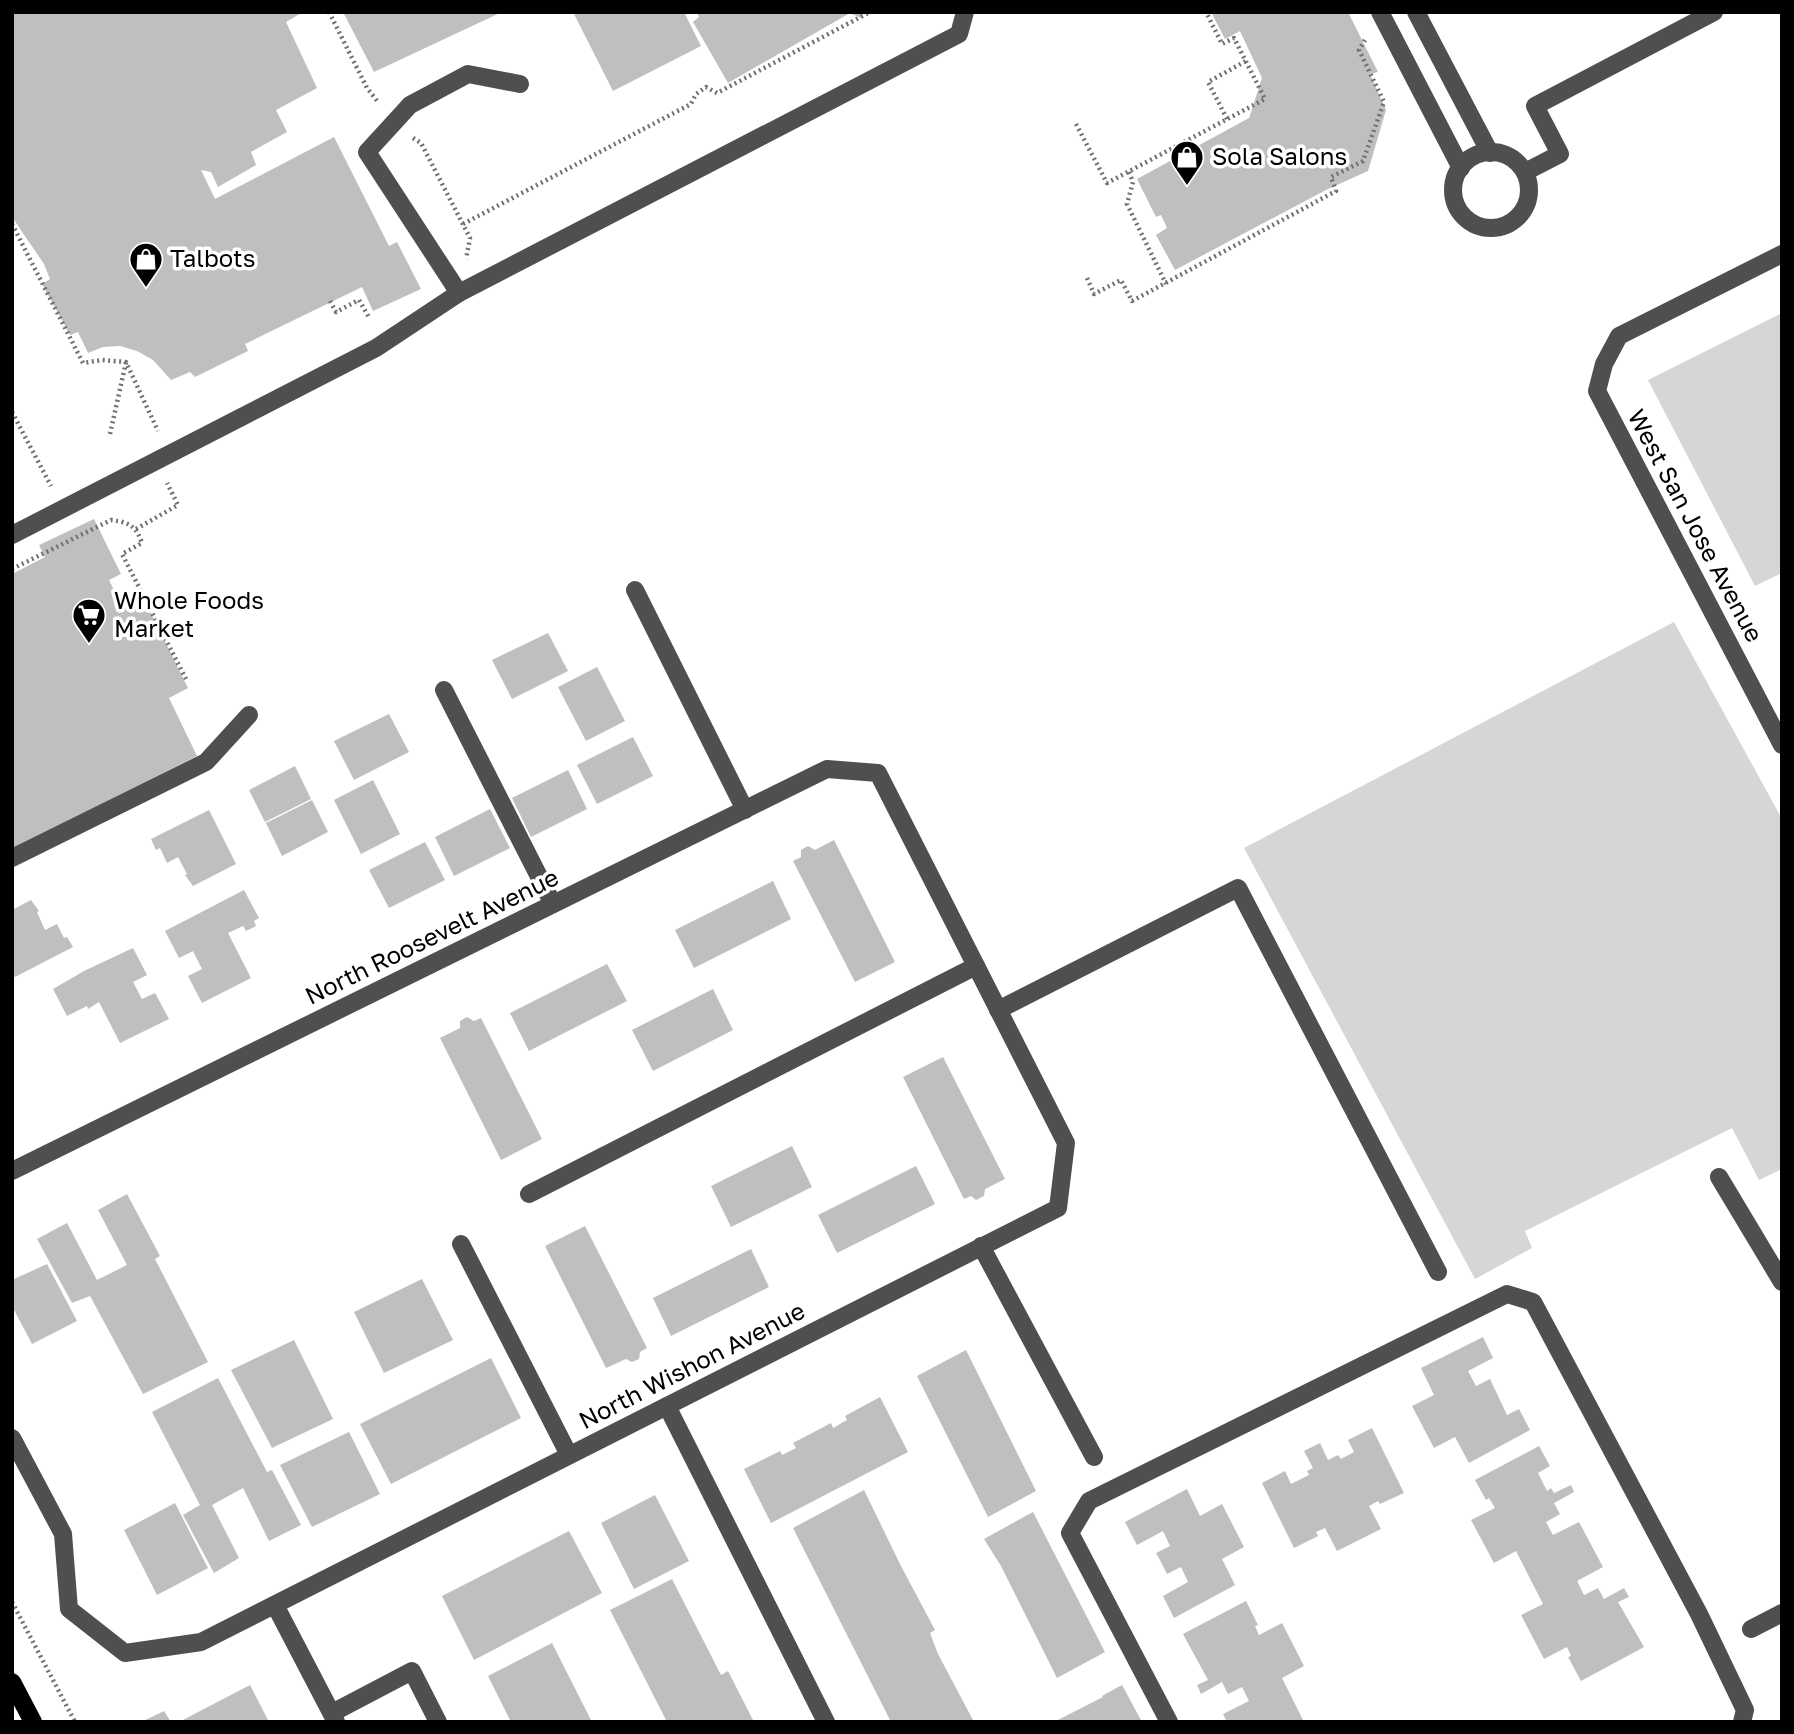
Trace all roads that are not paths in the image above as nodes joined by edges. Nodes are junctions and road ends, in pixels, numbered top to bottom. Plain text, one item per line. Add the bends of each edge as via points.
1 (964, 12) edge
2 (1416, 12) edge
3 (1714, 12) edge
4 (1384, 19) edge
5 (520, 84) dead end
6 (1490, 153) junction
7 (1461, 168) junction
8 (1525, 173) junction
9 (1782, 254) edge
10 (459, 293) junction
11 (12, 535) edge
12 (635, 590) dead end
13 (444, 690) dead end
14 (249, 715) dead end
15 (1782, 745) edge
16 (878, 774) joint
17 (745, 810) junction
18 (12, 858) edge
19 (553, 904) junction
20 (976, 966) junction
21 (998, 1010) junction
22 (12, 1171) edge
23 (1719, 1177) dead end
24 (529, 1194) dead end
25 (461, 1244) dead end
26 (981, 1247) junction
27 (1438, 1272) dead end
28 (1782, 1282) edge
29 (667, 1406) junction
30 (15, 1449) edge
31 (569, 1455) junction
32 (1094, 1457) dead end
33 (275, 1605) junction
34 (1782, 1613) edge
35 (1751, 1629) dead end
36 (12, 1682) edge
37 (334, 1717) edge
38 (33, 1722) edge
39 (438, 1722) edge
40 (826, 1722) edge
41 (1169, 1722) edge
42 (1742, 1722) edge

1 - 10 street via 959,34
2 - 6 street
3 - 8 street via 1535,106 1560,154
4 - 7 street
5 - 10 street via 468,74 410,105 367,152
6 - 7 street via 1470,159
6 - 8 street via 1507,156
7 - 8 street via 1455,180 1456,205 1463,216 1484,228 1508,224 1525,208 1529,184
9 - 15 street, West San Jose Avenue via 1619,336 1604,364 1597,391
10 - 11 street via 376,348
12 - 17 street
13 - 19 street
14 - 18 street via 206,762
16 - 17 street, North Roosevelt Avenue via 827,769
16 - 20 street, North Wishon Avenue
17 - 19 street, North Roosevelt Avenue
19 - 22 street, North Roosevelt Avenue
20 - 21 street, North Wishon Avenue
20 - 24 street
21 - 26 street, North Wishon Avenue via 1066,1143 1058,1208
21 - 27 street via 1238,888
23 - 28 street
25 - 31 street
26 - 29 street, North Wishon Avenue
26 - 32 street
29 - 31 street, North Wishon Avenue
29 - 40 street
30 - 33 street, North Wishon Avenue via 63,1534 69,1609 125,1653 201,1642
31 - 33 street, North Wishon Avenue
33 - 37 street
34 - 35 street
36 - 38 main road
37 - 39 street via 412,1671
41 - 42 street via 1070,1533 1089,1501 1507,1293 1533,1302 1699,1614 1745,1710

